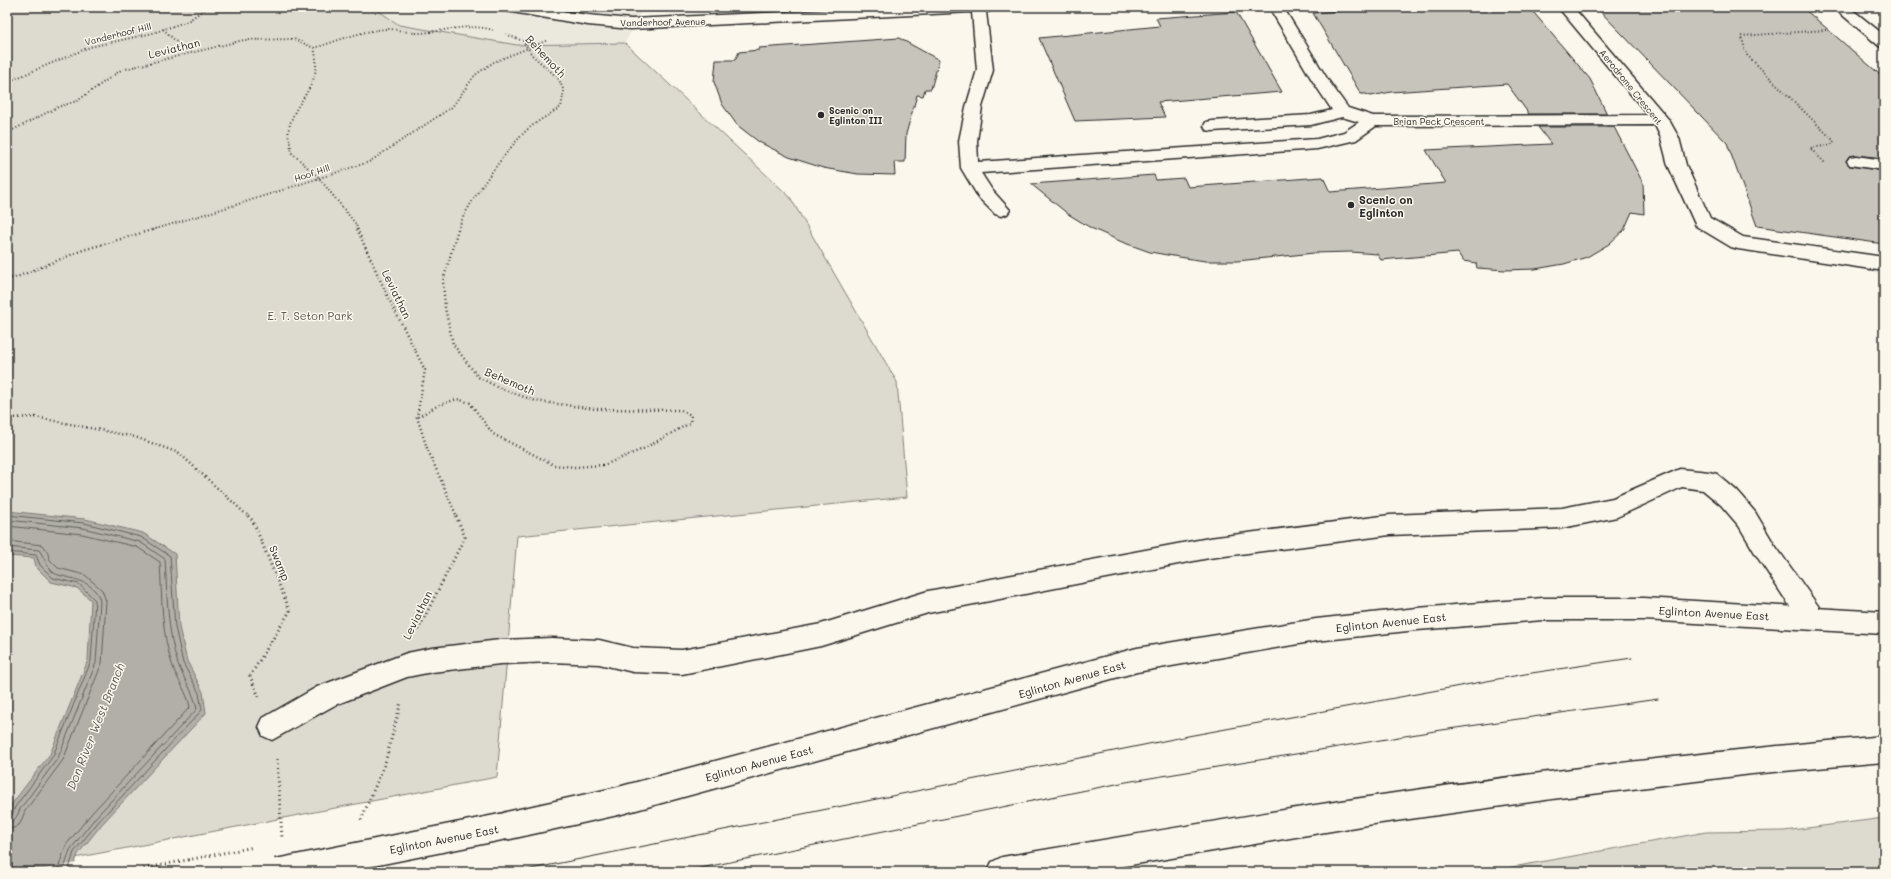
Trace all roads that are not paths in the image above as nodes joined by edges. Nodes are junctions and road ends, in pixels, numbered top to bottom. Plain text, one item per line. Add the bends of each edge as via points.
1 (506, 7) edge
2 (990, 7) edge
3 (1276, 7) edge
4 (1565, 7) edge
5 (1840, 7) edge
6 (979, 8) edge
7 (1884, 43) edge
8 (1342, 112) junction
9 (1661, 120) junction
10 (1372, 121) junction
11 (1212, 126) dead end
12 (1856, 162) dead end
13 (1884, 165) edge
14 (970, 168) junction
15 (1001, 210) dead end
16 (1884, 264) edge
17 (1812, 618) junction
18 (1884, 623) edge
19 (272, 727) road end
20 (1884, 749) edge
21 (277, 872) edge
22 (1002, 872) edge

1 - 6 street, Vanderhoof Avenue via 631,24
2 - 6 street, Vanderhoof Avenue
3 - 8 street
4 - 9 street, Aerodrome Crescent
5 - 7 street
6 - 14 street via 985,70 974,107 968,141
8 - 10 street, Brian Peck Crescent
8 - 11 street via 1311,120
9 - 10 street, Brian Peck Crescent
9 - 16 street, Aerodrome Crescent via 1670,138 1677,165 1703,222 1738,243
10 - 14 street via 1350,136 1317,144
12 - 13 street
14 - 15 street via 985,194
17 - 18 street, Eglinton Avenue East
17 - 19 street via 1747,519 1729,498 1709,481 1680,478 1617,507 1562,518 1390,525 1209,548 928,602 821,635 682,662 633,660 599,652 551,650 500,652 432,660 407,665 326,696
17 - 21 street, Eglinton Avenue East, bridge via 1644,609 1542,609 1316,630 1137,660 618,801
20 - 22 street via 1752,761 1552,785 1367,811

